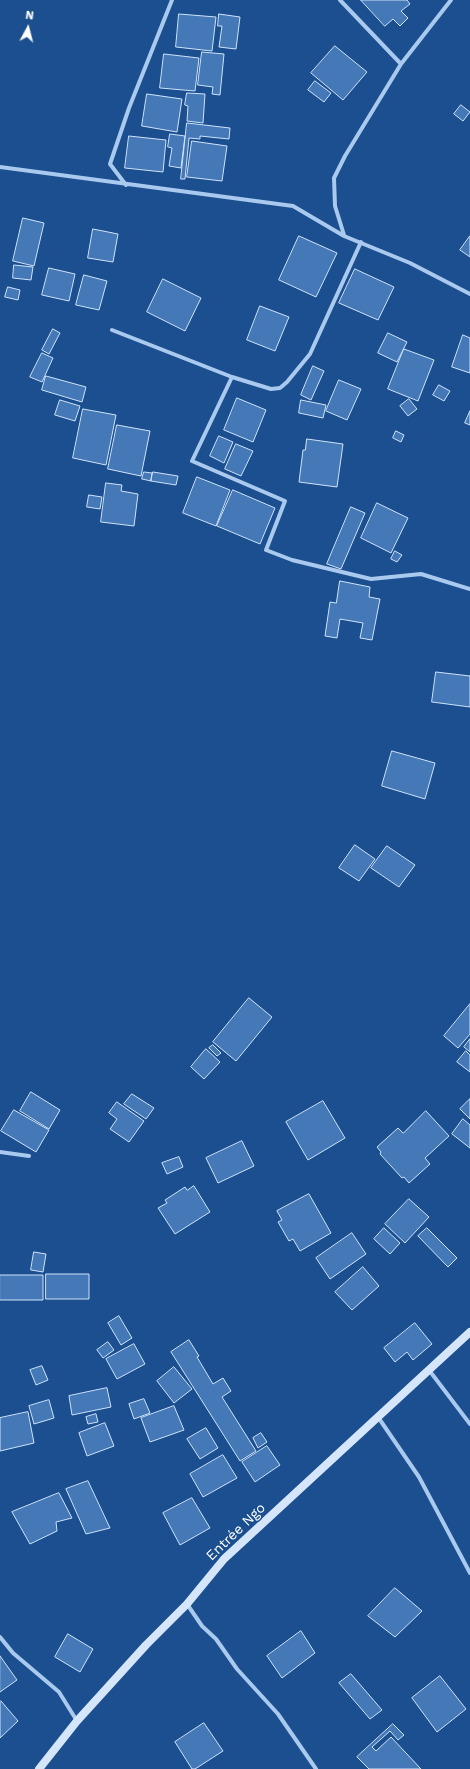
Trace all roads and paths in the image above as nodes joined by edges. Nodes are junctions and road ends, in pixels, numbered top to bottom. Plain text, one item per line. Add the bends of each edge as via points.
1 (172, 0) edge
2 (340, 0) edge
3 (451, 0) edge
4 (401, 64) junction
5 (0, 167) edge
6 (126, 185) junction
7 (344, 236) junction
8 (361, 242) junction
9 (470, 294) edge
10 (112, 330) dead end
11 (232, 377) junction
12 (470, 589) edge
13 (0, 1152) edge
14 (29, 1156) dead end
15 (470, 1332) edge
16 (429, 1370) junction
17 (378, 1417) junction
18 (470, 1424) edge
19 (470, 1573) edge
20 (187, 1604) junction
21 (0, 1637) edge
22 (77, 1721) junction
23 (39, 1769) edge
24 (316, 1769) edge

1 - 6 street via 129,108 110,164
2 - 4 street
3 - 4 street
4 - 7 street via 334,178 335,206
5 - 6 street
6 - 7 street via 293,206
7 - 8 street
8 - 9 street via 410,263
8 - 11 street via 310,354 288,382 280,388 271,389
10 - 11 street
11 - 12 street via 192,461 285,501 266,550 292,560 371,578 421,574
13 - 14 street
15 - 16 street, Entrée Ngo
16 - 17 street, Entrée Ngo
16 - 18 street
17 - 19 street via 419,1477
17 - 20 street, Entrée Ngo via 224,1559
20 - 22 street, Entrée Ngo via 146,1644
20 - 24 street via 202,1626 216,1639 238,1669 278,1714
21 - 22 street via 13,1653 59,1692
22 - 23 street, Entrée Ngo

